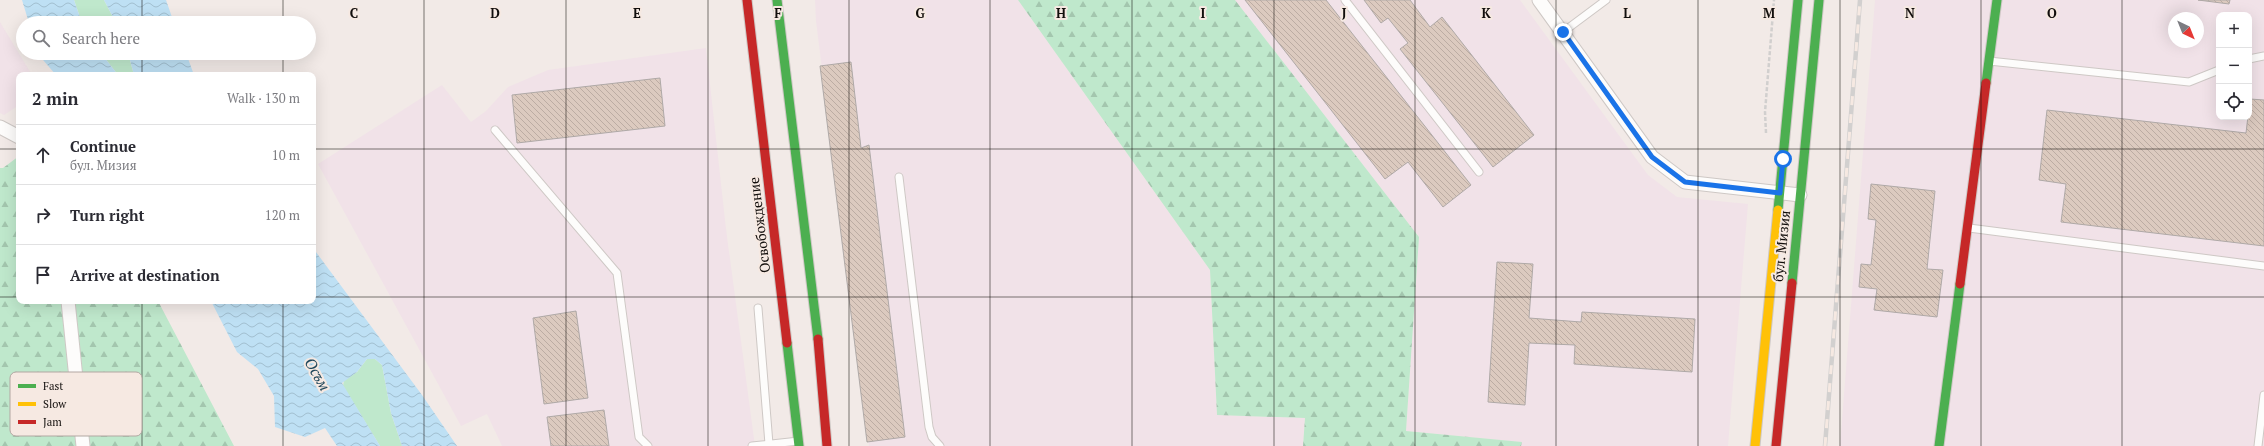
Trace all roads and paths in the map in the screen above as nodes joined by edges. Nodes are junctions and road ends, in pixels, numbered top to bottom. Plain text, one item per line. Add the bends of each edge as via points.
1 (747, 0) edge
2 (777, 0) edge
3 (1344, 0) edge
4 (1539, 0) edge
5 (1606, 0) edge
6 (1774, 0) edge
7 (1798, 0) edge
8 (1819, 0) edge
9 (1997, 0) edge
10 (1563, 32) junction
11 (2264, 56) edge
12 (2252, 58) edge
13 (1989, 61) junction
14 (2216, 71) edge
15 (0, 127) edge
16 (495, 130) dead end
17 (1766, 134) dead end
18 (16, 135) edge
19 (1479, 172) dead end
20 (899, 177) dead end
21 (1780, 193) junction
22 (1800, 195) junction
23 (1966, 228) junction
24 (2264, 266) edge
25 (68, 304) edge
26 (758, 308) dead end
27 (75, 372) edge
28 (2264, 395) edge
29 (82, 436) edge
30 (799, 443) edge
31 (768, 444) junction
32 (83, 446) edge
33 (648, 446) edge
34 (752, 446) edge
35 (827, 446) edge
36 (940, 446) edge
37 (1755, 446) edge
38 (1776, 446) edge
39 (1939, 446) edge
40 (2258, 446) edge

1 - 30 street, Освобождение
2 - 35 street via 816,316
3 - 19 lane
4 - 10 street
5 - 10 lane
6 - 17 path
7 - 21 street, бул. Мизия
8 - 22 street, бул. Мизия
9 - 13 street
10 - 21 street via 1652,157 1685,182
11 - 12 lane
13 - 14 lane via 2189,82
13 - 23 street
15 - 18 street
16 - 33 lane via 616,273 639,437
20 - 36 lane via 929,427 932,437
21 - 22 street
21 - 37 street, бул. Мизия
22 - 38 street, бул. Мизия
23 - 24 lane
23 - 39 street
25 - 27 street
26 - 31 lane
28 - 40 lane
29 - 32 street
30 - 31 lane
31 - 34 lane

